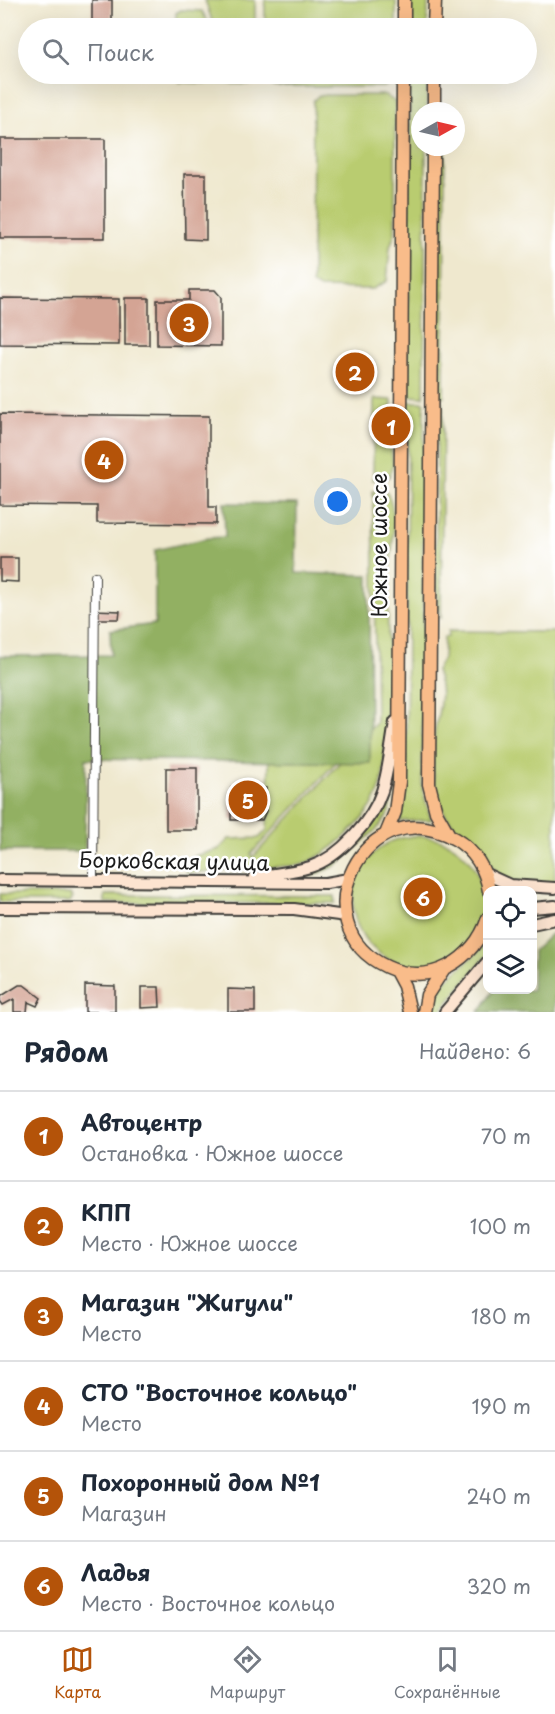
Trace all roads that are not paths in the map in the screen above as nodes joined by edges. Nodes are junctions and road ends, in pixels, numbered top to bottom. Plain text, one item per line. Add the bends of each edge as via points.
1 (404, 0) edge
2 (435, 0) edge
3 (404, 18) edge
4 (434, 18) edge
5 (403, 84) edge
6 (434, 84) edge
7 (434, 102) edge
8 (434, 156) edge
9 (95, 576) dead end
10 (399, 677) junction
11 (386, 834) junction
12 (449, 835) junction
13 (486, 874) junction
14 (348, 879) junction
15 (0, 880) edge
16 (93, 881) junction
17 (223, 882) junction
18 (488, 886) edge
19 (555, 888) edge
20 (555, 906) edge
21 (0, 908) edge
22 (537, 908) edge
23 (346, 916) junction
24 (555, 919) edge
25 (537, 923) edge
26 (483, 929) edge
27 (483, 967) edge
28 (443, 970) junction
29 (396, 971) junction
30 (410, 1012) edge
31 (424, 1012) edge
32 (445, 1012) edge

1 - 3 main road
2 - 4 main road
5 - 10 main road, Южное шоссе
6 - 7 main road
8 - 12 main road via 429,784 436,813
9 - 16 street
10 - 11 main road, Южное шоссе via 398,797
10 - 17 main road via 396,720 382,792 353,836 340,850 310,867
11 - 12 main road via 419,827
11 - 14 main road via 359,856
12 - 13 main road via 467,847
13 - 18 main road
13 - 19 main road via 510,885
14 - 17 main road, Борковская улица via 326,883
14 - 23 main road
15 - 16 main road, Борковская улица
16 - 17 main road, Борковская улица
20 - 22 main road
21 - 23 main road via 294,909
23 - 29 main road via 352,934 366,952
24 - 25 main road
26 - 28 main road via 465,956
27 - 32 main road
28 - 29 main road via 419,974
28 - 31 main road via 427,995
29 - 30 main road

